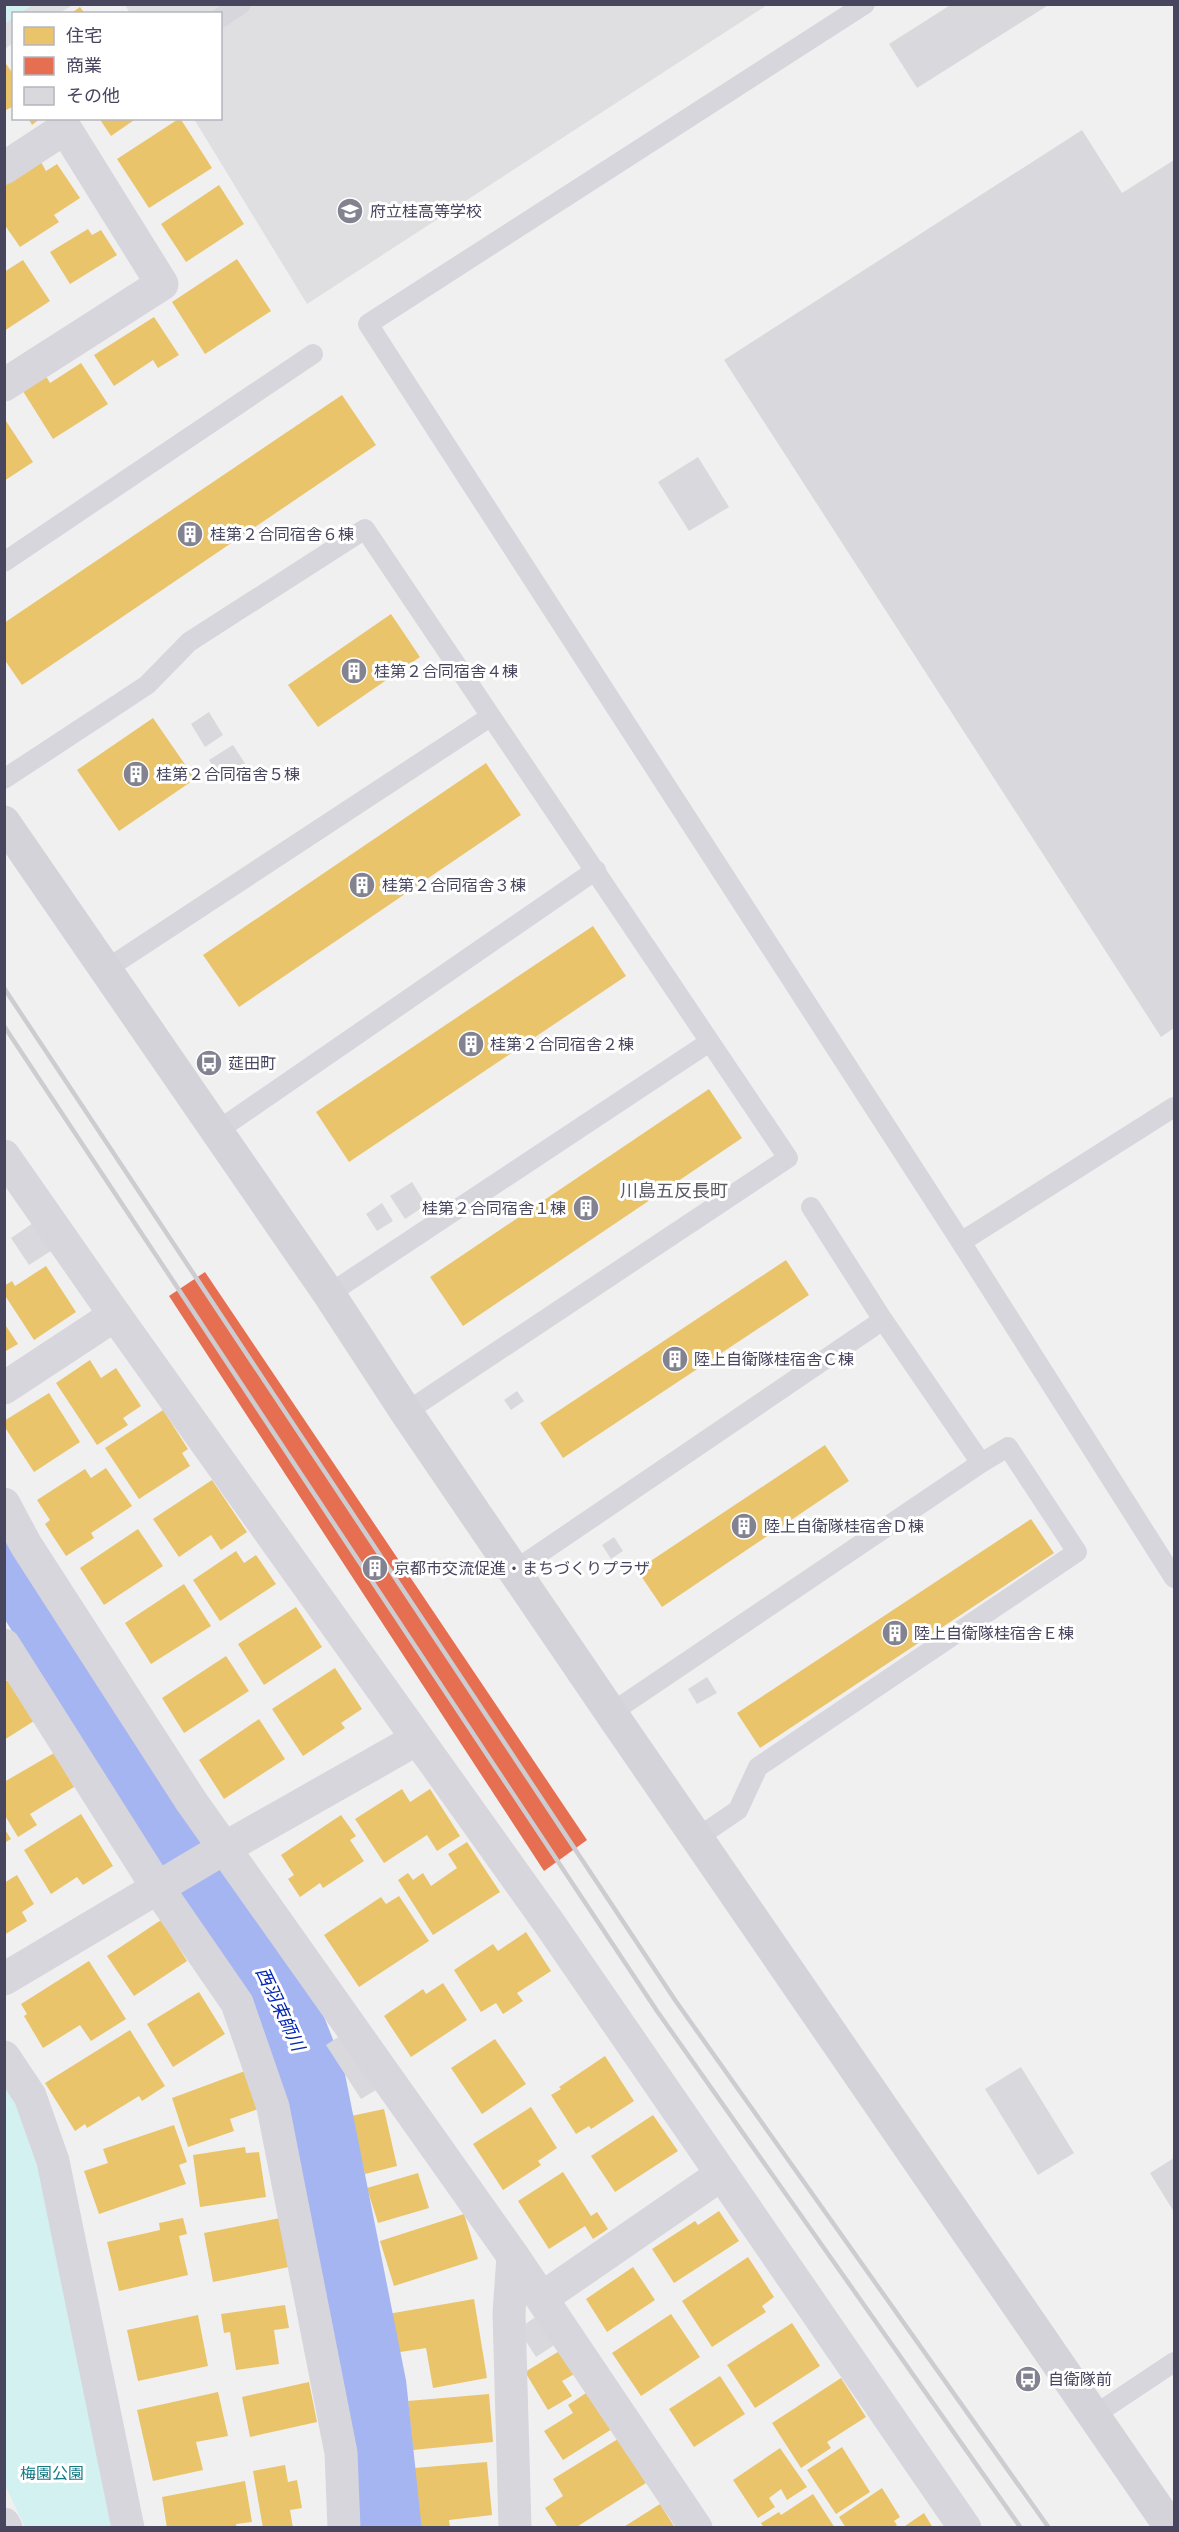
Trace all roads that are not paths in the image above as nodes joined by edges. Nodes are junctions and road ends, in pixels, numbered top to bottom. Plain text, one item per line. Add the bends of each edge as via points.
1 (241, 4) edge
2 (865, 4) edge
3 (222, 17) edge
4 (4, 168) edge
5 (313, 354) dead end
6 (4, 385) edge
7 (4, 562) edge
8 (490, 717) junction
9 (4, 778) edge
10 (4, 822) edge
11 (596, 870) junction
12 (105, 970) junction
13 (708, 1043) junction
14 (1174, 1107) edge
15 (217, 1131) junction
16 (4, 1156) edge
17 (811, 1207) dead end
18 (962, 1242) junction
19 (329, 1294) junction
20 (114, 1315) junction
21 (883, 1320) junction
22 (4, 1388) edge
23 (406, 1412) junction
24 (981, 1463) junction
25 (4, 1504) edge
26 (515, 1570) junction
27 (1174, 1578) edge
28 (4, 1645) edge
29 (611, 1713) junction
30 (417, 1739) junction
31 (697, 1838) junction
32 (221, 1851) junction
33 (165, 1883) junction
34 (4, 1979) edge
35 (4, 2057) edge
36 (722, 2174) junction
37 (513, 2256) junction
38 (542, 2298) junction
39 (1174, 2362) edge
40 (1093, 2416) junction
41 (128, 2528) edge
42 (344, 2528) edge
43 (515, 2528) edge
44 (696, 2528) edge
45 (965, 2528) edge
46 (1171, 2528) edge

1 - 3 lane
2 - 18 lane via 368,324
4 - 6 street via 65,128 162,284
5 - 7 lane
8 - 9 lane via 365,529 189,642 147,685
8 - 11 lane
8 - 12 lane
10 - 12 street
11 - 13 lane
11 - 15 lane
12 - 15 street
13 - 19 lane
13 - 23 lane via 788,1158
14 - 18 lane
15 - 19 street
16 - 20 street
17 - 21 lane
18 - 27 lane
19 - 23 street
20 - 22 street
20 - 30 street
21 - 24 lane
21 - 26 lane
23 - 26 street
24 - 29 lane
24 - 31 lane via 1008,1447 1077,1552 758,1767 738,1810
25 - 32 street via 26,1545
26 - 29 street
28 - 33 street
29 - 31 street
30 - 32 street
30 - 36 street
31 - 40 street
32 - 33 street
32 - 37 street
33 - 34 street
33 - 42 street via 237,2003 273,2108 341,2453
35 - 41 street via 30,2096 54,2161
36 - 38 street
36 - 45 street
37 - 38 street
37 - 43 street via 509,2313
38 - 44 street
39 - 40 lane
40 - 46 street

